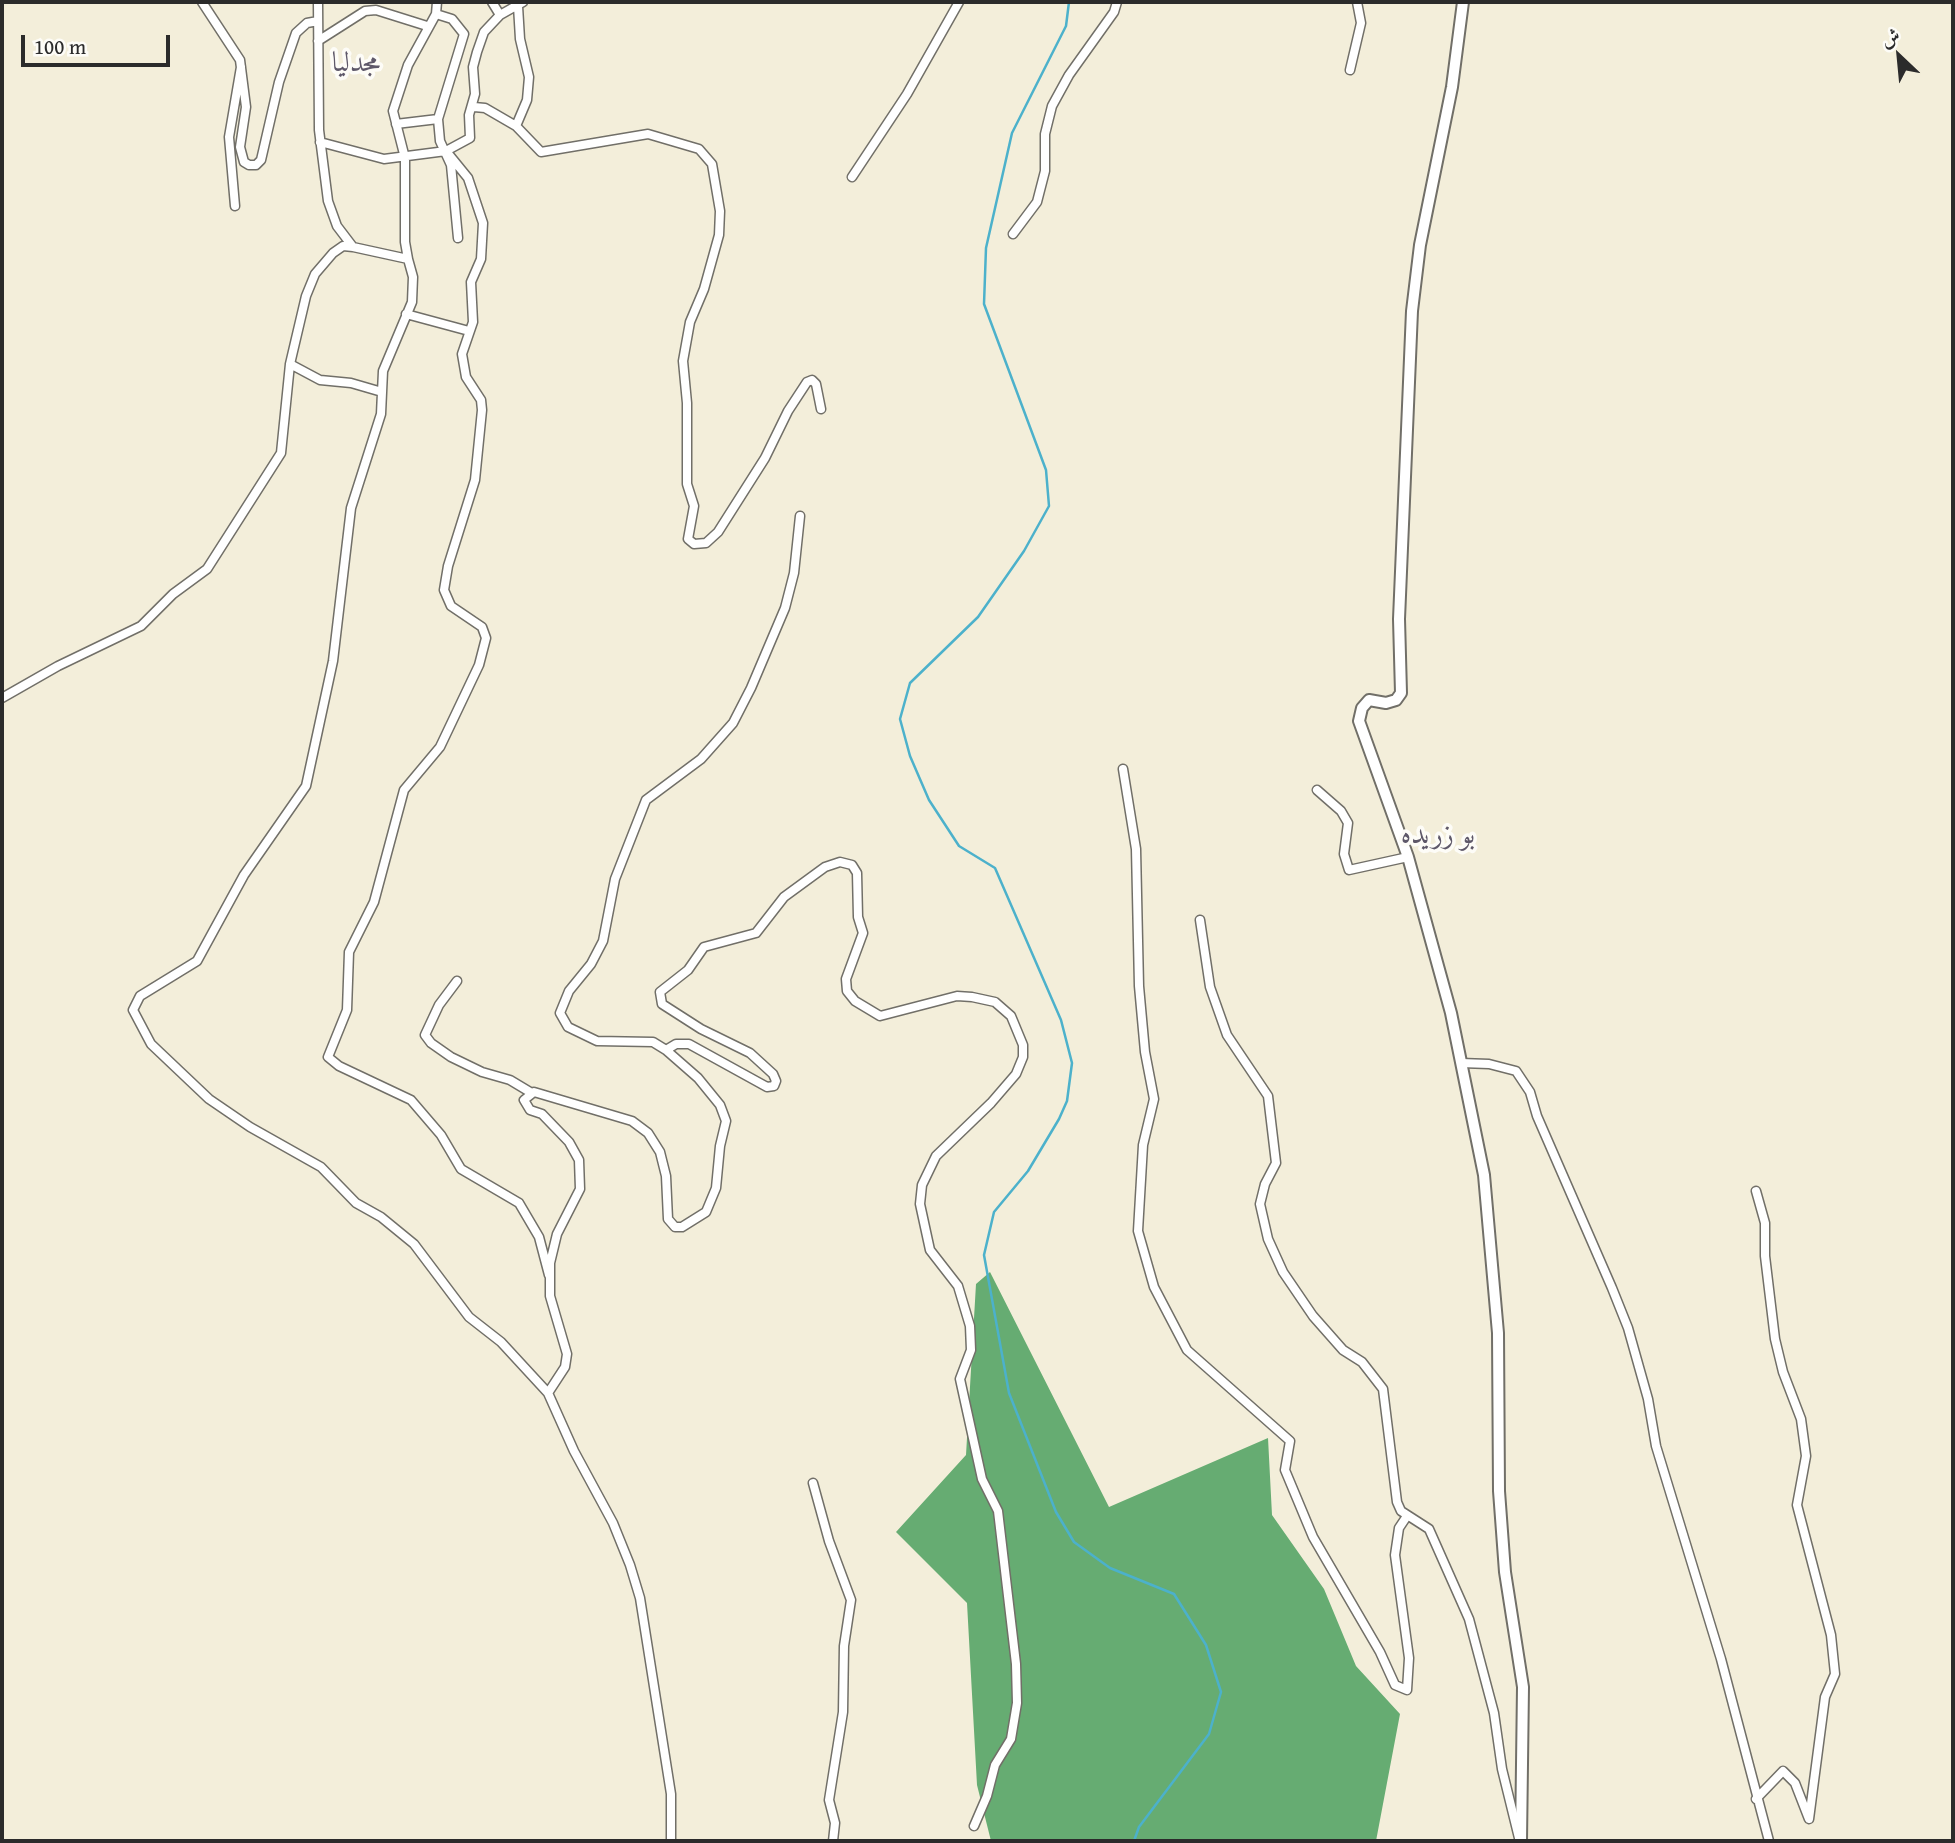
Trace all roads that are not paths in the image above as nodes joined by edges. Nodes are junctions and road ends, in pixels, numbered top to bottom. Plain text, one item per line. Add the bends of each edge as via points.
1 (202, 2) edge
2 (318, 2) edge
3 (437, 2) edge
4 (492, 2) edge
5 (959, 2) edge
6 (1117, 2) edge
7 (1357, 2) edge
8 (1463, 2) edge
9 (521, 4) edge
10 (379, 6) edge
11 (436, 14) junction
12 (499, 15) junction
13 (318, 21) junction
14 (427, 26) junction
15 (318, 41) junction
16 (241, 64) junction
17 (1350, 70) dead end
18 (474, 107) junction
19 (438, 119) junction
20 (396, 124) junction
21 (516, 126) junction
22 (320, 142) junction
23 (446, 151) junction
24 (405, 158) junction
25 (852, 177) dead end
26 (235, 206) dead end
27 (1013, 234) dead end
28 (458, 238) dead end
29 (353, 247) junction
30 (408, 258) junction
31 (406, 314) junction
32 (469, 331) junction
33 (290, 364) junction
34 (382, 392) junction
35 (821, 409) dead end
36 (800, 516) dead end
37 (2, 698) edge
38 (1124, 769) dead end
39 (1317, 790) dead end
40 (1408, 857) junction
41 (1200, 920) dead end
42 (457, 981) dead end
43 (666, 1050) junction
44 (1461, 1063) junction
45 (530, 1092) junction
46 (1756, 1191) dead end
47 (549, 1275) junction
48 (548, 1393) junction
49 (813, 1483) dead end
50 (1407, 1516) junction
51 (1756, 1799) junction
52 (974, 1826) dead end
53 (671, 1841) edge
54 (833, 1841) edge
55 (1521, 1841) edge
56 (1769, 1841) edge

1 - 16 street
2 - 13 street
3 - 11 street
4 - 12 street
5 - 25 street
6 - 27 street via 1052,106 1037,202
7 - 17 street via 1361,23
8 - 40 street via 1412,311 1399,619 1401,693 1386,703 1369,700 1359,721
9 - 12 street
9 - 21 street via 520,39 529,77 527,100
10 - 14 street
10 - 15 street
11 - 14 street
11 - 19 street via 455,22 464,34
12 - 18 street via 475,57
13 - 15 street
13 - 16 street via 307,23 296,33 256,165 244,162 241,154 246,107
14 - 20 street via 397,93
15 - 22 street
16 - 26 street via 229,137
18 - 21 street via 485,108
18 - 23 street via 469,115 470,138
19 - 20 street
19 - 23 street
20 - 24 street
21 - 35 street via 541,152 648,134 699,149 712,164 719,235 682,361 687,484 694,506 688,539 694,544 706,543 729,516 807,382 816,384
22 - 24 street via 384,159
22 - 29 street via 328,201 337,226
23 - 24 street
23 - 28 street
23 - 32 street via 468,178 483,223 481,258 471,282 473,322
24 - 30 street
29 - 30 street
29 - 33 street via 343,246 333,253 316,274 306,296
30 - 31 street via 414,290
31 - 32 street
31 - 34 street via 383,372
32 - 47 street via 462,354 466,377 481,400 480,446 444,590 455,611 482,627 486,638 479,665 436,754 404,790 377,892 349,952 347,1010 328,1058 411,1100 441,1135 461,1169 519,1203 539,1237
33 - 34 street via 320,380
33 - 37 street via 281,453 207,569 141,626
34 - 48 street via 375,439 351,508 333,661 306,786 244,875 197,961 140,996 133,1010 151,1044 209,1099 321,1167 356,1203 414,1244 469,1317 501,1342
36 - 43 street via 785,608 751,688 733,723 701,759 646,800 615,879 603,942 569,991 560,1013 568,1027 597,1041 653,1042
38 - 50 street via 1136,849 1145,1052 1154,1099 1143,1145 1138,1231 1154,1287 1188,1350 1290,1441 1284,1470 1303,1515 1395,1685 1407,1690 1409,1658 1395,1555 1399,1528
39 - 40 street via 1348,823 1343,854 1349,870
40 - 44 street
41 - 50 street via 1210,987 1227,1035 1268,1096 1276,1163 1261,1204 1268,1239 1283,1272 1313,1316 1343,1350 1362,1362 1383,1389 1397,1502
42 - 45 street via 425,1035 430,1043
43 - 45 street via 698,1078 720,1105 726,1121 716,1188 706,1212 682,1227 668,1219 666,1176 660,1152 648,1133 632,1121
43 - 52 street via 689,1044 768,1087 774,1086 773,1074 751,1053 701,1030 662,1004 660,992 688,970 704,947 756,933 784,897 825,867 840,862 852,865 857,873 863,933 846,979 847,991 855,1001 880,1016 957,996 995,1002 1011,1016 1023,1045 1023,1057 1006,1087 936,1156 922,1185 920,1204 930,1250 958,1286 970,1326 971,1350 960,1379 982,1479 998,1511 1016,1664 1017,1703 1011,1740 995,1765
44 - 51 street via 1516,1070 1530,1092 1612,1288 1648,1399 1656,1446 1721,1659
44 - 55 street via 1484,1175 1498,1334 1499,1491 1505,1572 1523,1687
45 - 47 street via 526,1105 569,1142 579,1160 580,1189 557,1234
46 - 51 street via 1765,1223 1775,1339 1801,1419 1807,1456 1797,1505 1831,1635 1835,1674 1825,1698 1809,1819 1795,1783 1783,1771
47 - 48 street via 550,1296 567,1354 565,1367
48 - 53 street via 613,1523 637,1587 671,1794
49 - 54 street via 851,1600 844,1646 843,1712 829,1800 835,1823
50 - 55 street via 1429,1530 1469,1619
51 - 56 street

